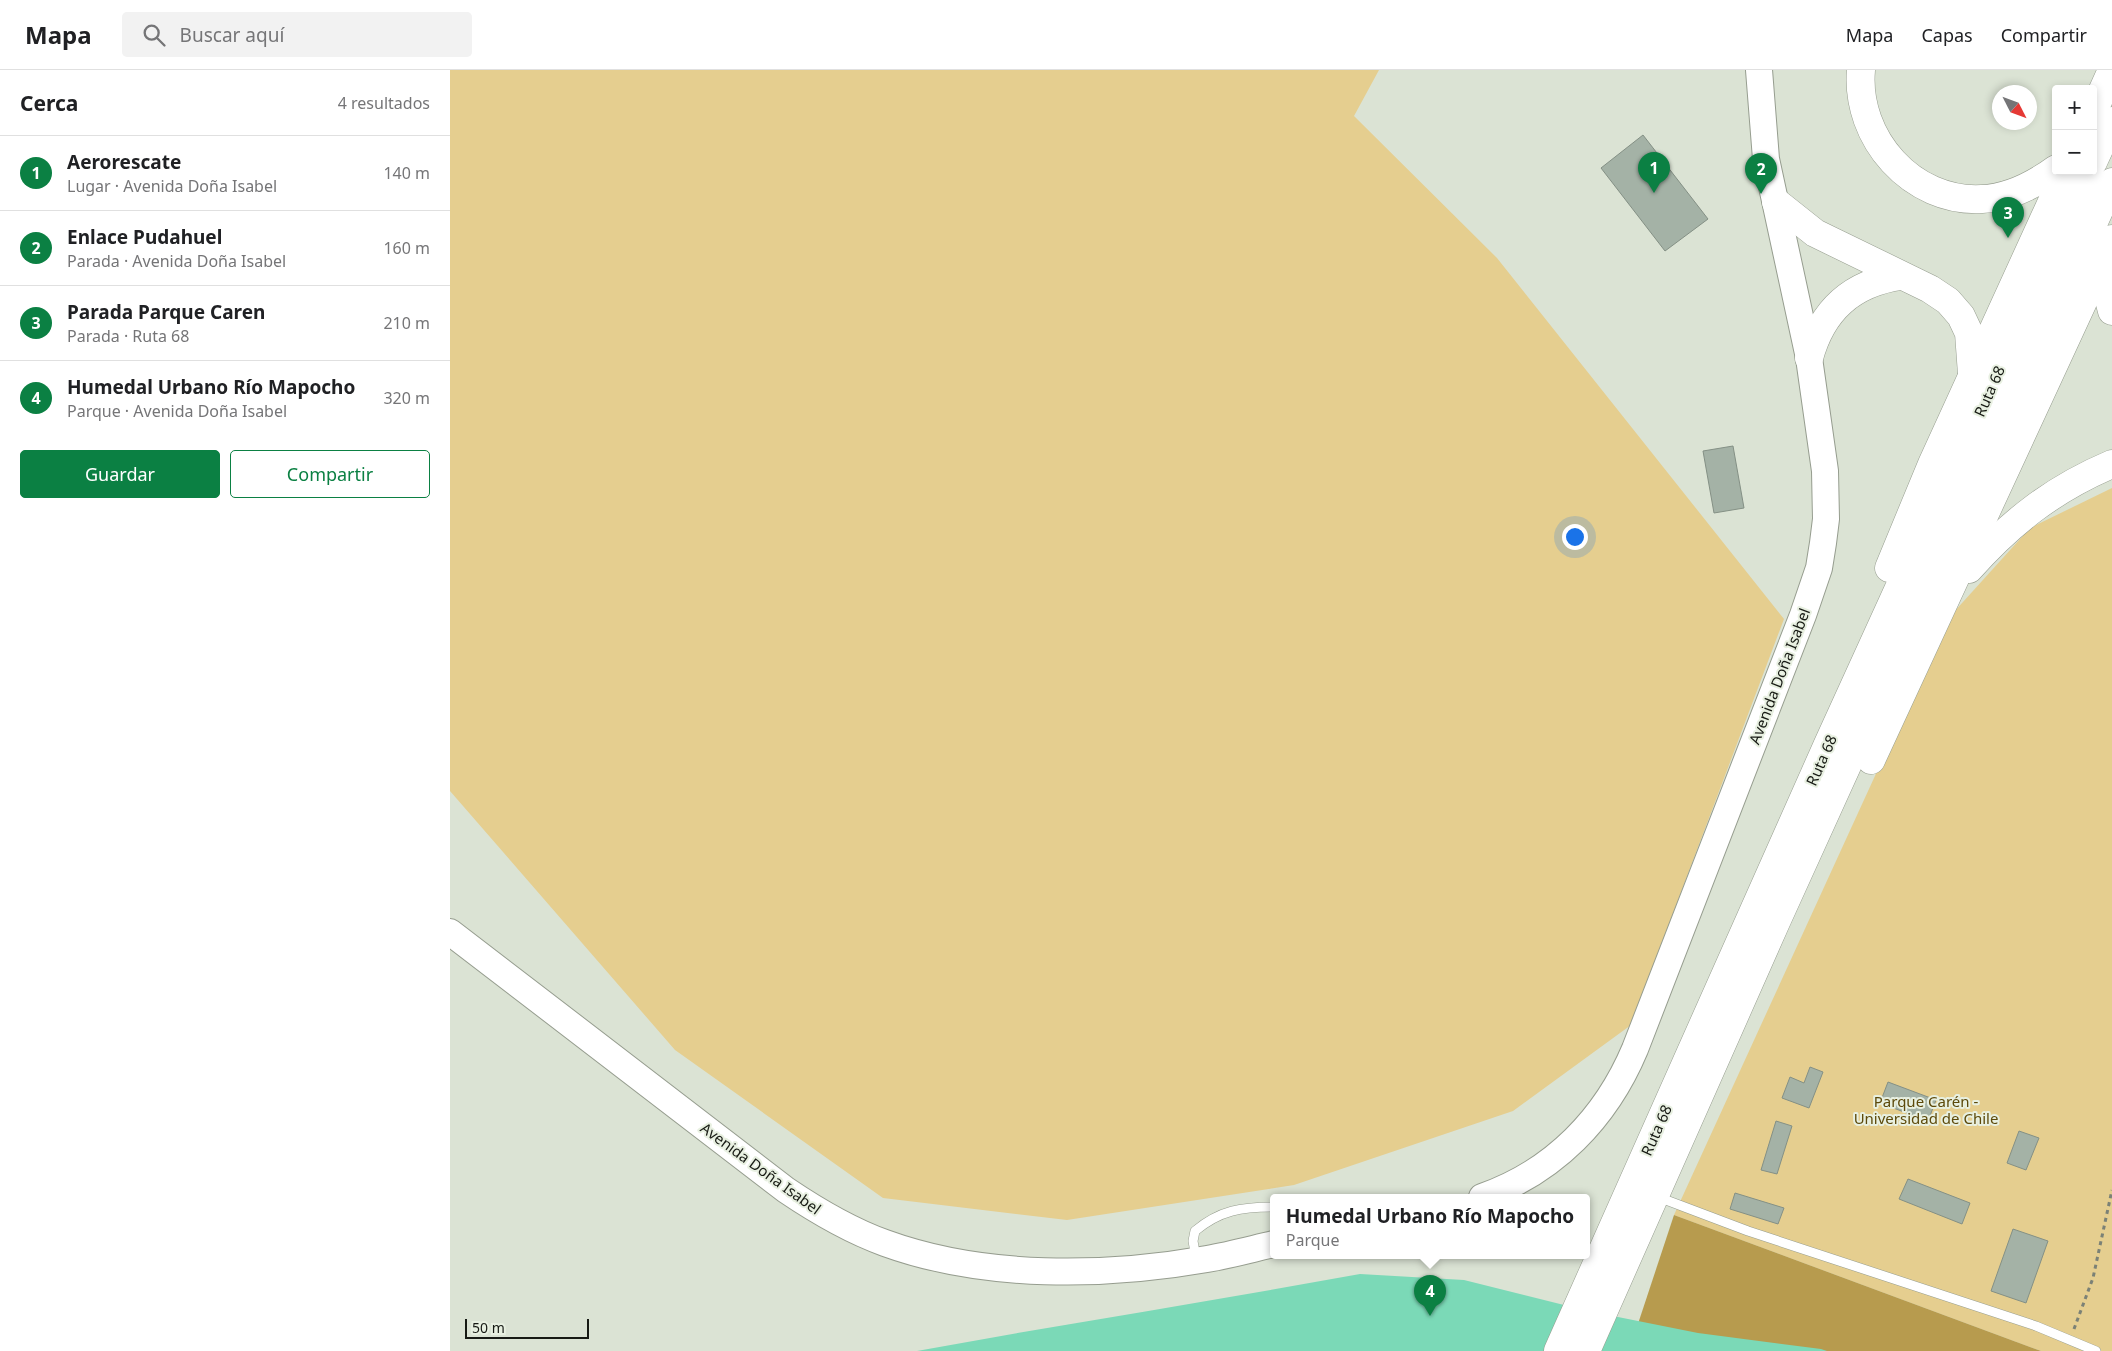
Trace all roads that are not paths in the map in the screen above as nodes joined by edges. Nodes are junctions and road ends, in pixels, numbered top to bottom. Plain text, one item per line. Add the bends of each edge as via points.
1 (1759, 70) edge
2 (1861, 70) edge
3 (2112, 70) edge
4 (2097, 103) edge
5 (2112, 120) edge
6 (2097, 153) edge
7 (2052, 171) edge
8 (2064, 175) edge
9 (2087, 175) edge
10 (2112, 182) edge
11 (1776, 202) junction
12 (2109, 245) edge
13 (1902, 276) junction
14 (2112, 311) edge
15 (1809, 358) junction
16 (1972, 379) junction
17 (2112, 464) edge
18 (1949, 594) junction
19 (1828, 744) junction
20 (1776, 922) junction
21 (450, 932) edge
22 (1489, 1194) edge
23 (1655, 1196) junction
24 (1270, 1207) edge
25 (1270, 1245) edge
26 (1197, 1260) junction
27 (1596, 1298) junction
28 (1558, 1351) edge
29 (1586, 1351) edge
30 (2096, 1351) edge

1 - 11 street, Avenida Doña Isabel via 1766,159
2 - 7 highway via 1864,108 1875,138 1899,169 1924,186 1967,199 1990,198 2023,188
3 - 4 highway
5 - 6 highway
8 - 16 highway
9 - 19 highway, Ruta 68
10 - 20 highway, Ruta 68
11 - 13 highway via 1815,233
11 - 15 street, Avenida Doña Isabel
12 - 14 highway via 2105,276
12 - 18 highway
13 - 15 highway via 1872,283 1845,298 1818,331
13 - 16 highway via 1940,294 1961,316 1971,343
15 - 22 street, Avenida Doña Isabel via 1826,487 1826,518 1819,568 1803,615 1618,1086 1576,1140 1537,1170
16 - 19 highway via 1884,579
17 - 18 highway via 2070,484 2033,508 1984,552
18 - 20 highway via 1860,783
19 - 27 highway, Ruta 68
20 - 23 highway, Ruta 68
21 - 26 street, Avenida Doña Isabel via 786,1190 812,1208 862,1234 934,1258 1001,1268 1119,1269
23 - 27 highway, Ruta 68
23 - 30 lane via 1748,1231 2071,1339
24 - 26 lane via 1242,1209 1210,1219 1195,1231 1193,1241
25 - 26 street, Avenida Doña Isabel
27 - 28 highway, Ruta 68
27 - 29 highway, Ruta 68

